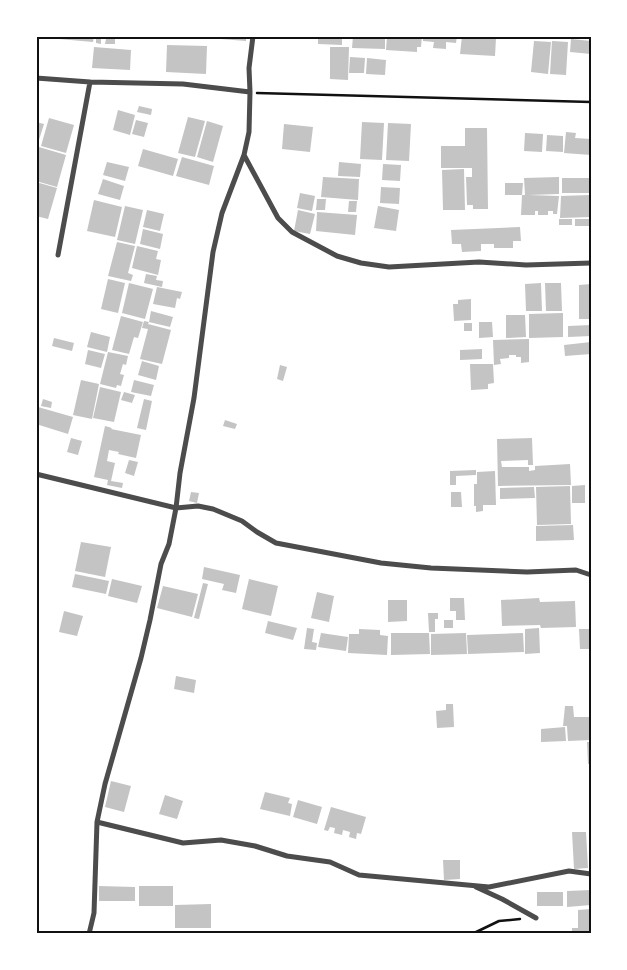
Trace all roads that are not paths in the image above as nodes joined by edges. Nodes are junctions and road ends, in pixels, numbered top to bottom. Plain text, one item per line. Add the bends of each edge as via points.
1 (254, 36) edge
2 (36, 78) edge
3 (90, 82) junction
4 (250, 92) junction
5 (244, 155) junction
6 (58, 255) dead end
7 (591, 263) edge
8 (36, 474) edge
9 (176, 508) junction
10 (591, 574) edge
11 (97, 822) junction
12 (591, 874) edge
13 (471, 885) junction
14 (536, 918) road end
15 (89, 934) edge

1 - 4 street via 248,68
2 - 3 street
3 - 4 street via 183,84
3 - 6 street
4 - 5 street via 249,132
5 - 7 street via 278,218 292,232 337,256 388,267 479,262 526,265
5 - 9 street via 222,213 213,252
8 - 9 street
9 - 10 street via 198,506 212,509 242,521 276,543 382,563 527,572 576,570
9 - 11 street via 146,639
11 - 13 street via 183,843 221,840 255,846 287,856 330,862 359,875
11 - 15 street via 94,905
12 - 13 street via 569,871 489,886
13 - 14 street

